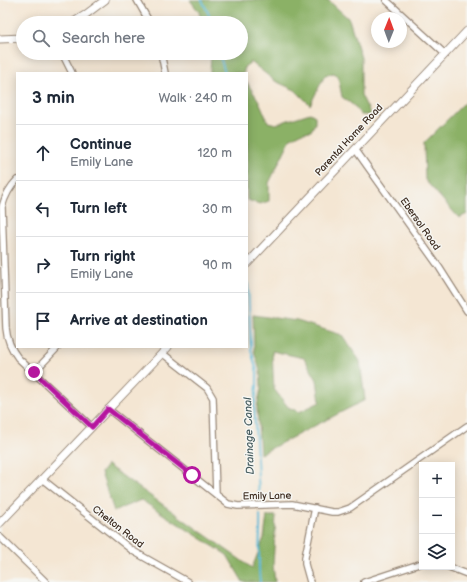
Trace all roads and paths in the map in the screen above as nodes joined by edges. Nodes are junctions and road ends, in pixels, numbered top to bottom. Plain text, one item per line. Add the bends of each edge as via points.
1 (105, 0) edge
2 (137, 0) edge
3 (386, 0) edge
4 (83, 16) edge
5 (146, 16) edge
6 (467, 31) edge
7 (16, 38) edge
8 (0, 39) edge
9 (445, 54) junction
10 (66, 60) edge
11 (162, 60) edge
12 (72, 72) edge
13 (165, 72) edge
14 (355, 149) junction
15 (16, 181) edge
16 (248, 263) edge
17 (2, 271) edge
18 (466, 308) edge
19 (57, 348) edge
20 (165, 350) edge
21 (34, 372) junction
22 (108, 409) junction
23 (467, 426) edge
24 (92, 427) junction
25 (42, 479) junction
26 (216, 494) junction
27 (315, 508) junction
28 (0, 523) edge
29 (0, 537) edge
30 (419, 564) edge
31 (455, 569) edge
32 (467, 574) edge
33 (46, 582) edge
34 (188, 582) edge
35 (310, 582) edge
36 (364, 582) edge

1 - 4 street
2 - 5 street
3 - 9 street
6 - 9 street, Parental Home Road
7 - 8 street
9 - 14 street, Parental Home Road
10 - 12 street
11 - 13 street
14 - 16 street, Parental Home Road
14 - 18 street, Ebersol Road
15 - 17 street via 4,198 2,207
17 - 21 street via 8,339 13,352
19 - 21 street
20 - 22 street
20 - 26 street via 207,388 213,398
21 - 24 street
22 - 24 street
22 - 26 street, Emily Lane
23 - 27 street via 350,508 338,512
24 - 25 street
25 - 28 street
25 - 34 street, Chelton Road via 133,551
26 - 27 street, Emily Lane via 233,505 292,504
27 - 35 street via 305,557
29 - 33 street
30 - 36 street
31 - 32 street

